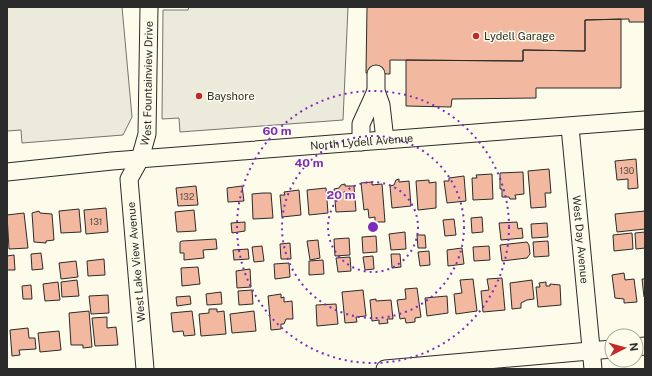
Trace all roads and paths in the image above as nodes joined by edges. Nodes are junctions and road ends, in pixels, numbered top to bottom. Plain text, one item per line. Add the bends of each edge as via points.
1 (149, 7) edge
2 (376, 74) dead end
3 (376, 91) junction
4 (645, 120) edge
5 (570, 127) junction
6 (385, 140) junction
7 (361, 142) junction
8 (140, 159) junction
9 (7, 172) edge
10 (604, 350) edge
11 (591, 351) junction
12 (145, 369) edge
13 (385, 369) edge
14 (593, 369) edge

1 - 8 street, West Fountainview Drive via 147,134
2 - 3 street
3 - 6 street via 381,105
3 - 7 street via 361,124
4 - 5 street, North Lydell Avenue
5 - 6 street, North Lydell Avenue
5 - 11 street, West Day Avenue
6 - 7 street, North Lydell Avenue
7 - 8 street, North Lydell Avenue
8 - 9 street, North Lydell Avenue
8 - 12 street, West Lake View Avenue via 129,179
10 - 11 street
11 - 13 street
11 - 14 street, West Day Avenue

